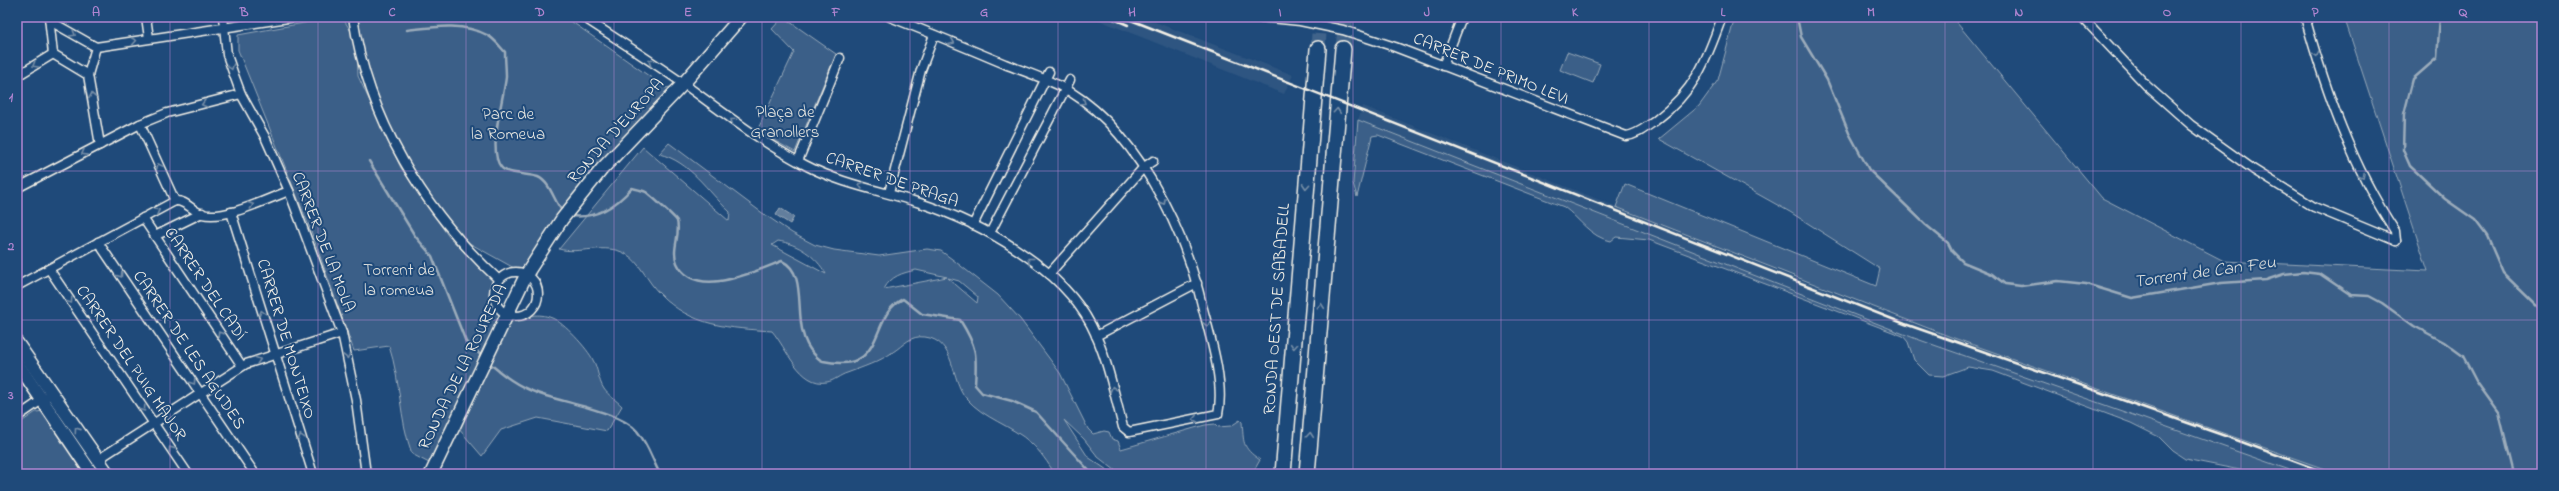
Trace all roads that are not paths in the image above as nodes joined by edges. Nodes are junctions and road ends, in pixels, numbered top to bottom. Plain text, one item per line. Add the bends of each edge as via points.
1 (146, 17) edge
2 (223, 17) edge
3 (295, 17) edge
4 (353, 17) edge
5 (583, 17) edge
6 (741, 17) edge
7 (890, 17) edge
8 (1259, 17) edge
9 (1462, 17) edge
10 (1722, 17) edge
11 (2082, 17) edge
12 (2305, 17) edge
13 (279, 18) edge
14 (50, 19) edge
15 (225, 29) junction
16 (934, 35) junction
17 (149, 38) junction
18 (96, 47) junction
19 (1318, 49) tunnel mouth
20 (1343, 49) tunnel mouth
21 (53, 54) junction
22 (840, 58) dead end
23 (1443, 66) junction
24 (1049, 72) dead end
25 (88, 75) junction
26 (17, 76) edge
27 (1046, 80) junction
28 (1070, 80) dead end
29 (683, 84) junction
30 (1064, 89) junction
31 (241, 94) junction
32 (140, 124) junction
33 (100, 145) junction
34 (798, 161) junction
35 (1154, 161) dead end
36 (1144, 167) junction
37 (17, 188) edge
38 (289, 191) junction
39 (889, 193) junction
40 (175, 201) junction
41 (231, 212) junction
42 (202, 214) junction
43 (143, 218) junction
44 (973, 225) junction
45 (990, 233) junction
46 (155, 236) junction
47 (98, 242) junction
48 (49, 269) junction
49 (1049, 274) junction
50 (526, 275) junction
51 (499, 280) junction
52 (1197, 283) junction
53 (17, 286) edge
54 (508, 314) junction
55 (342, 333) junction
56 (1096, 336) junction
57 (17, 343) edge
58 (275, 355) junction
59 (17, 363) edge
60 (242, 366) junction
61 (201, 394) junction
62 (47, 397) junction
63 (17, 417) edge
64 (154, 424) junction
65 (100, 462) junction
66 (91, 474) edge
67 (108, 474) edge
68 (188, 474) edge
69 (255, 474) edge
70 (313, 474) edge
71 (366, 474) edge
72 (431, 474) edge
73 (1283, 474) edge
74 (1307, 474) edge

1 - 17 street
2 - 15 street, CARRER DE LA MOLA
3 - 13 street
4 - 51 street via 360,54 395,148 453,234
29 -> 5 street, CARRER DE PRAGA
6 - 29 street, RONDA D'EUROPA
7 - 16 street
8 - 23 street, CARRER DE PRIMO LEVI via 1300,21 1343,30
9 - 23 street
10 - 23 street, CARRER DE PRIMO LEVI via 1705,65 1680,100 1639,132 1629,136 1617,134
12 -> 11 street via 2331,101 2356,164 2394,231 2396,241 2314,207 2254,170 2191,125 2147,86
13 - 15 street via 272,22
14 -> 18 street
14 - 21 street
15 - 17 street
15 -> 31 street, CARRER DE LA MOLA via 228,54
16 -> 27 street
16 - 39 street via 921,70
18 -> 17 street
18 - 25 street
19 -> 73 highway, RONDA OEST DE SABADELL
74 -> 20 highway
21 - 25 street
21 -> 26 street
22 - 34 street
24 - 27 street
33 -> 25 street
27 - 30 street
27 - 44 street
28 - 30 street
34 -> 29 street, CARRER DE PRAGA via 761,140
29 - 50 street, RONDA D'EUROPA via 602,169 562,219
30 -> 36 street via 1094,110
30 - 45 street
31 -> 32 street
31 - 38 street, CARRER DE LA MOLA via 265,137
32 - 33 street
40 -> 32 street
33 -> 37 street
39 -> 34 street, CARRER DE PRAGA via 837,178
35 - 36 street
36 - 49 street
36 -> 52 street via 1192,264
41 -> 38 street
38 - 55 street, CARRER DE LA MOLA
39 - 44 street, CARRER DE PRAGA via 938,209
40 - 42 street via 180,201
43 -> 40 street
41 - 42 street
58 -> 41 street, CARRER DE MONTEIXO
42 - 46 street
43 - 46 street, CARRER DEL CADÍ
43 - 47 street
44 - 45 street, CARRER DE PRAGA
49 -> 45 street, CARRER DE PRAGA via 1018,250
60 -> 46 street, CARRER DEL CADÍ
47 - 48 street
47 -> 61 street, CARRER DE LES AGUDES
48 - 53 street
48 -> 64 street, CARRER DEL PUIG MAJOR
49 - 56 street, CARRER DE PRAGA via 1091,324
50 - 51 street via 512,272
50 - 54 street, RONDA DE LA ROUREDA
50 - 54 street via 536,287 535,304 527,313
51 - 54 street via 495,286 494,298 500,309
52 - 56 street
52 -> 56 street, CARRER DE PRAGA via 1222,398 1218,414 1129,432 1123,427
54 - 72 street, RONDA DE LA ROUREDA via 494,338
55 - 58 street
55 -> 71 street, CARRER DE LA MOLA via 356,400
57 - 62 street
60 -> 58 street
70 -> 58 street, CARRER DE MONTEIXO
59 - 62 street
60 - 61 street
61 - 64 street
61 - 69 street, CARRER DE LES AGUDES
62 - 63 street
65 -> 62 street
62 - 66 street
64 - 65 street via 106,454
68 -> 64 street, CARRER DEL PUIG MAJOR
65 - 66 street
65 - 67 street

